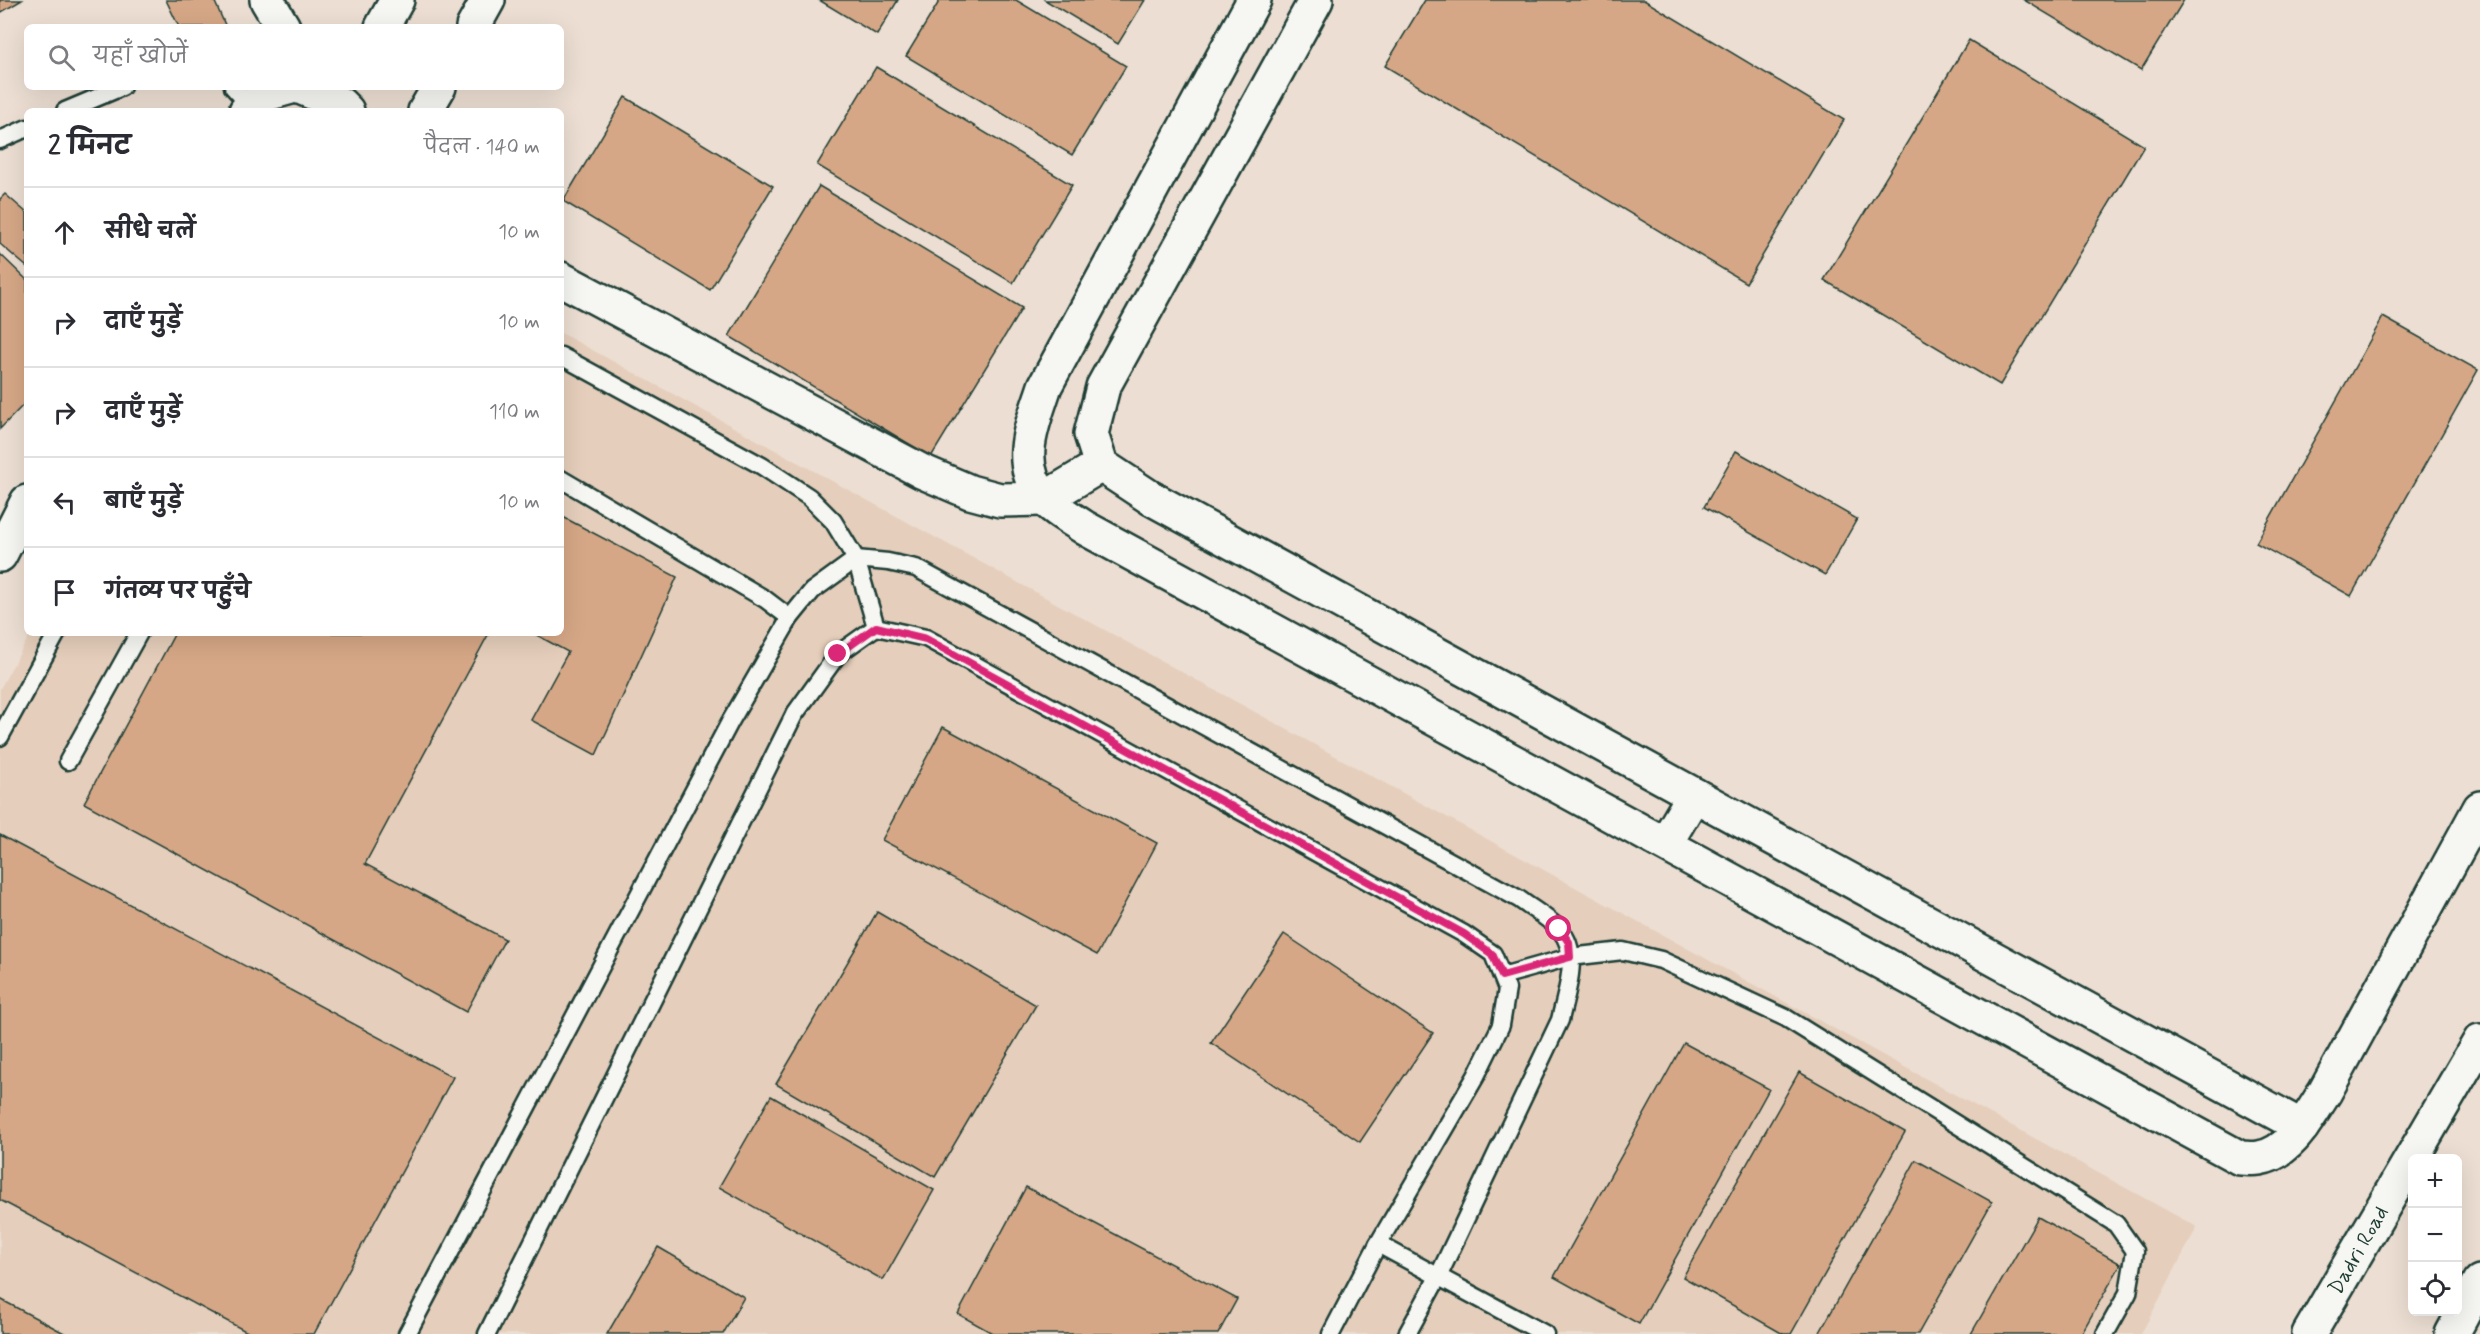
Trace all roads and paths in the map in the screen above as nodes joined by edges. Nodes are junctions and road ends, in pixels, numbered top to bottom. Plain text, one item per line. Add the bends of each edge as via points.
1 (267, 0) edge
2 (397, 0) edge
3 (488, 0) edge
4 (1254, 0) edge
5 (1316, 0) edge
6 (281, 24) edge
7 (384, 24) edge
8 (475, 24) edge
9 (115, 90) edge
10 (280, 90) edge
11 (310, 90) edge
12 (437, 90) edge
13 (345, 101) edge
14 (244, 102) edge
15 (72, 108) edge
16 (427, 108) edge
17 (24, 129) edge
18 (0, 141) edge
19 (564, 281) edge
20 (564, 358) edge
21 (1101, 465) junction
22 (564, 481) edge
23 (1044, 499) junction
24 (24, 507) edge
25 (2, 544) edge
26 (856, 559) junction
27 (790, 618) junction
28 (876, 627) junction
29 (55, 636) edge
30 (137, 636) edge
31 (0, 737) edge
32 (68, 760) dead end
33 (1694, 795) junction
34 (2480, 808) edge
35 (1665, 844) junction
36 (1570, 957) junction
37 (1502, 976) junction
38 (2480, 1041) edge
39 (2302, 1127) junction
40 (1378, 1244) junction
41 (1438, 1277) junction
42 (2480, 1282) edge
43 (406, 1334) edge
44 (487, 1334) edge
45 (1331, 1334) edge
46 (1407, 1334) edge
47 (1545, 1334) edge
48 (2105, 1334) edge
49 (2309, 1334) edge
50 (2452, 1334) edge

1 - 6 street
2 - 7 street
3 - 8 street
4 - 23 street via 1045,386 1028,440 1030,479
5 - 21 street via 1103,387 1091,434
9 - 15 lane
10 - 14 street
11 - 13 street
12 - 16 street
17 - 18 lane
19 - 23 street via 921,471 1000,500
20 - 26 lane via 762,466 809,497 833,521
21 - 23 street
21 - 33 street via 1150,498
22 - 27 lane via 765,599
23 - 35 street via 1085,528
24 - 25 street
26 - 27 lane via 812,591
26 - 28 lane
26 - 36 lane via 916,568 1519,899 1559,929 1569,942
27 - 43 lane via 730,722
28 - 37 lane via 926,639 1464,934 1492,954
28 - 44 lane via 838,654 794,715
29 - 31 lane
30 - 32 lane
33 - 35 street
33 - 39 street
34 - 39 street via 2325,1092
35 - 39 street via 2240,1158 2260,1158 2281,1149
36 - 37 lane
36 - 41 lane via 1560,1020
36 - 48 lane via 1623,951 1661,960 1786,1018 2116,1224 2135,1251 2128,1293
37 - 40 lane via 1507,989 1501,1025 1476,1076
38 - 49 street, Dadri Road
40 - 41 lane
40 - 45 lane
41 - 46 lane
41 - 47 lane
42 - 50 street

